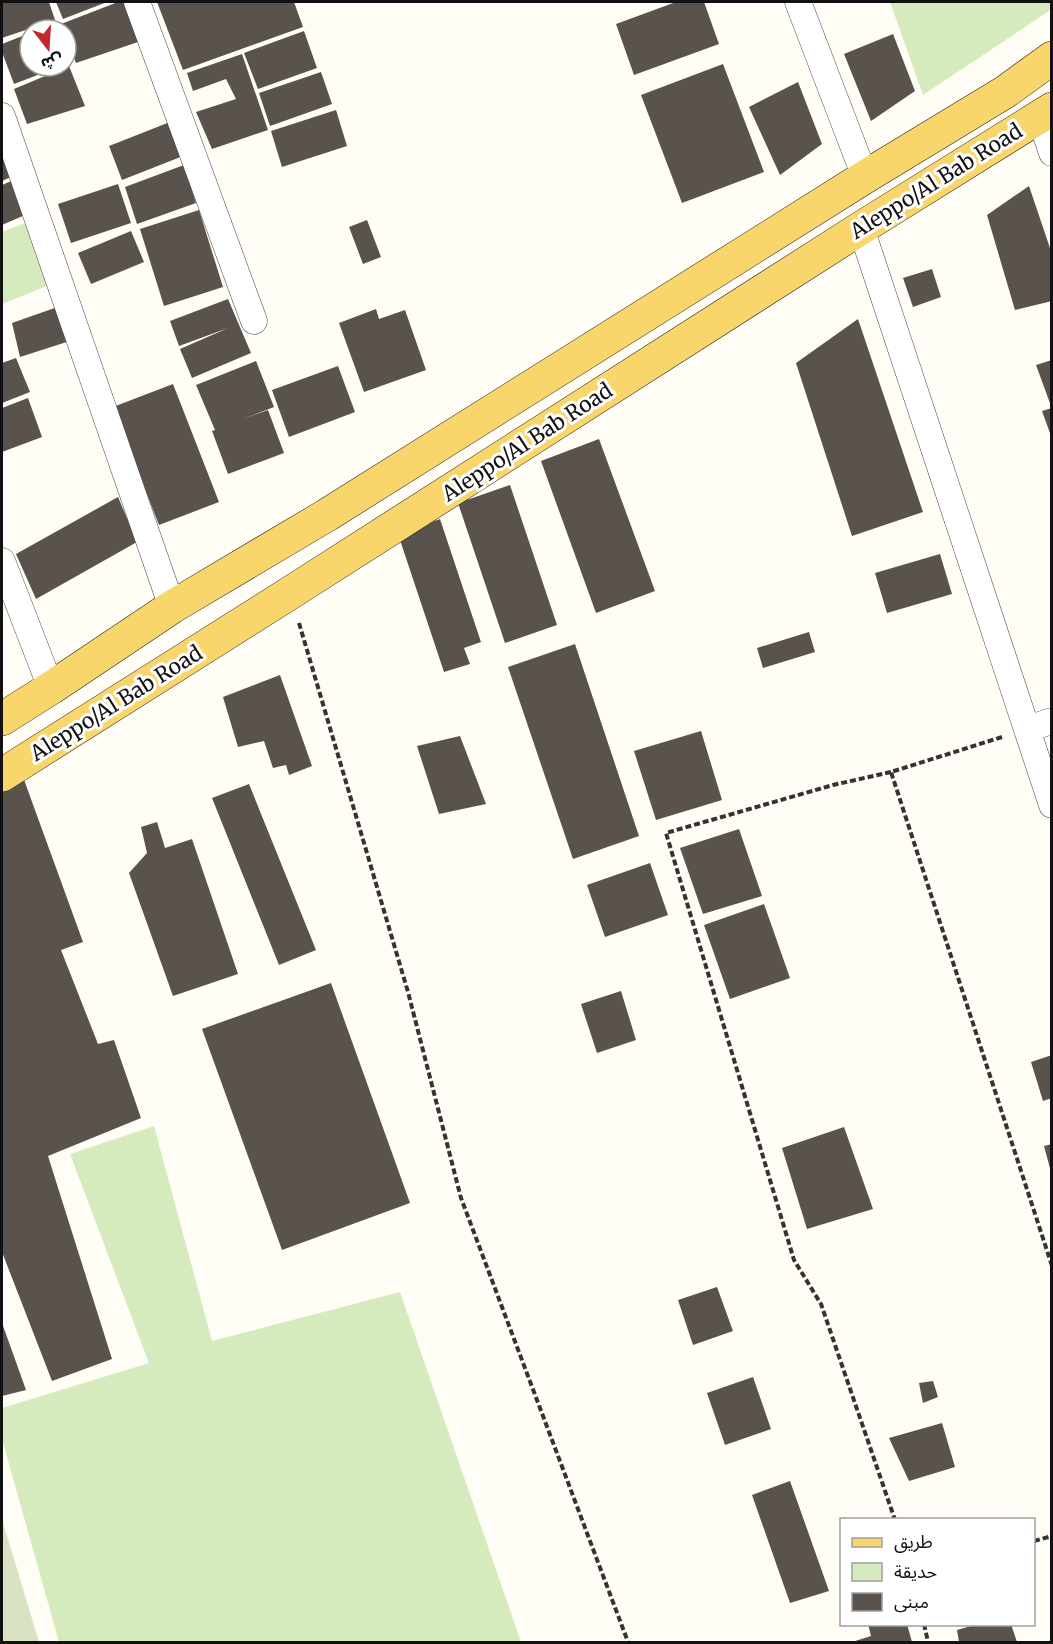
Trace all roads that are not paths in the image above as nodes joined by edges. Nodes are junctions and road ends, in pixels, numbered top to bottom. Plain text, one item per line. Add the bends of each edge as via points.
1 (137, 2) edge
2 (798, 2) edge
3 (1052, 58) edge
4 (1046, 113) edge
5 (2, 116) edge
6 (1052, 153) edge
7 (865, 177) junction
8 (861, 228) junction
9 (255, 321) dead end
10 (2, 561) edge
11 (172, 607) junction
12 (51, 688) junction
13 (2, 719) edge
14 (1052, 721) edge
15 (1027, 729) junction
16 (2, 775) edge
17 (1052, 805) edge

1 - 9 street
2 - 7 street
3 - 7 main road, Aleppo/Al Bab Road via 1005,92
4 - 6 street
4 - 8 main road, Aleppo/Al Bab Road
5 - 11 street
7 - 11 main road, Aleppo/Al Bab Road
8 - 15 street
8 - 16 main road, Aleppo/Al Bab Road
10 - 12 street
11 - 12 main road, Aleppo/Al Bab Road
12 - 13 main road, Aleppo/Al Bab Road
14 - 15 street
15 - 17 street

